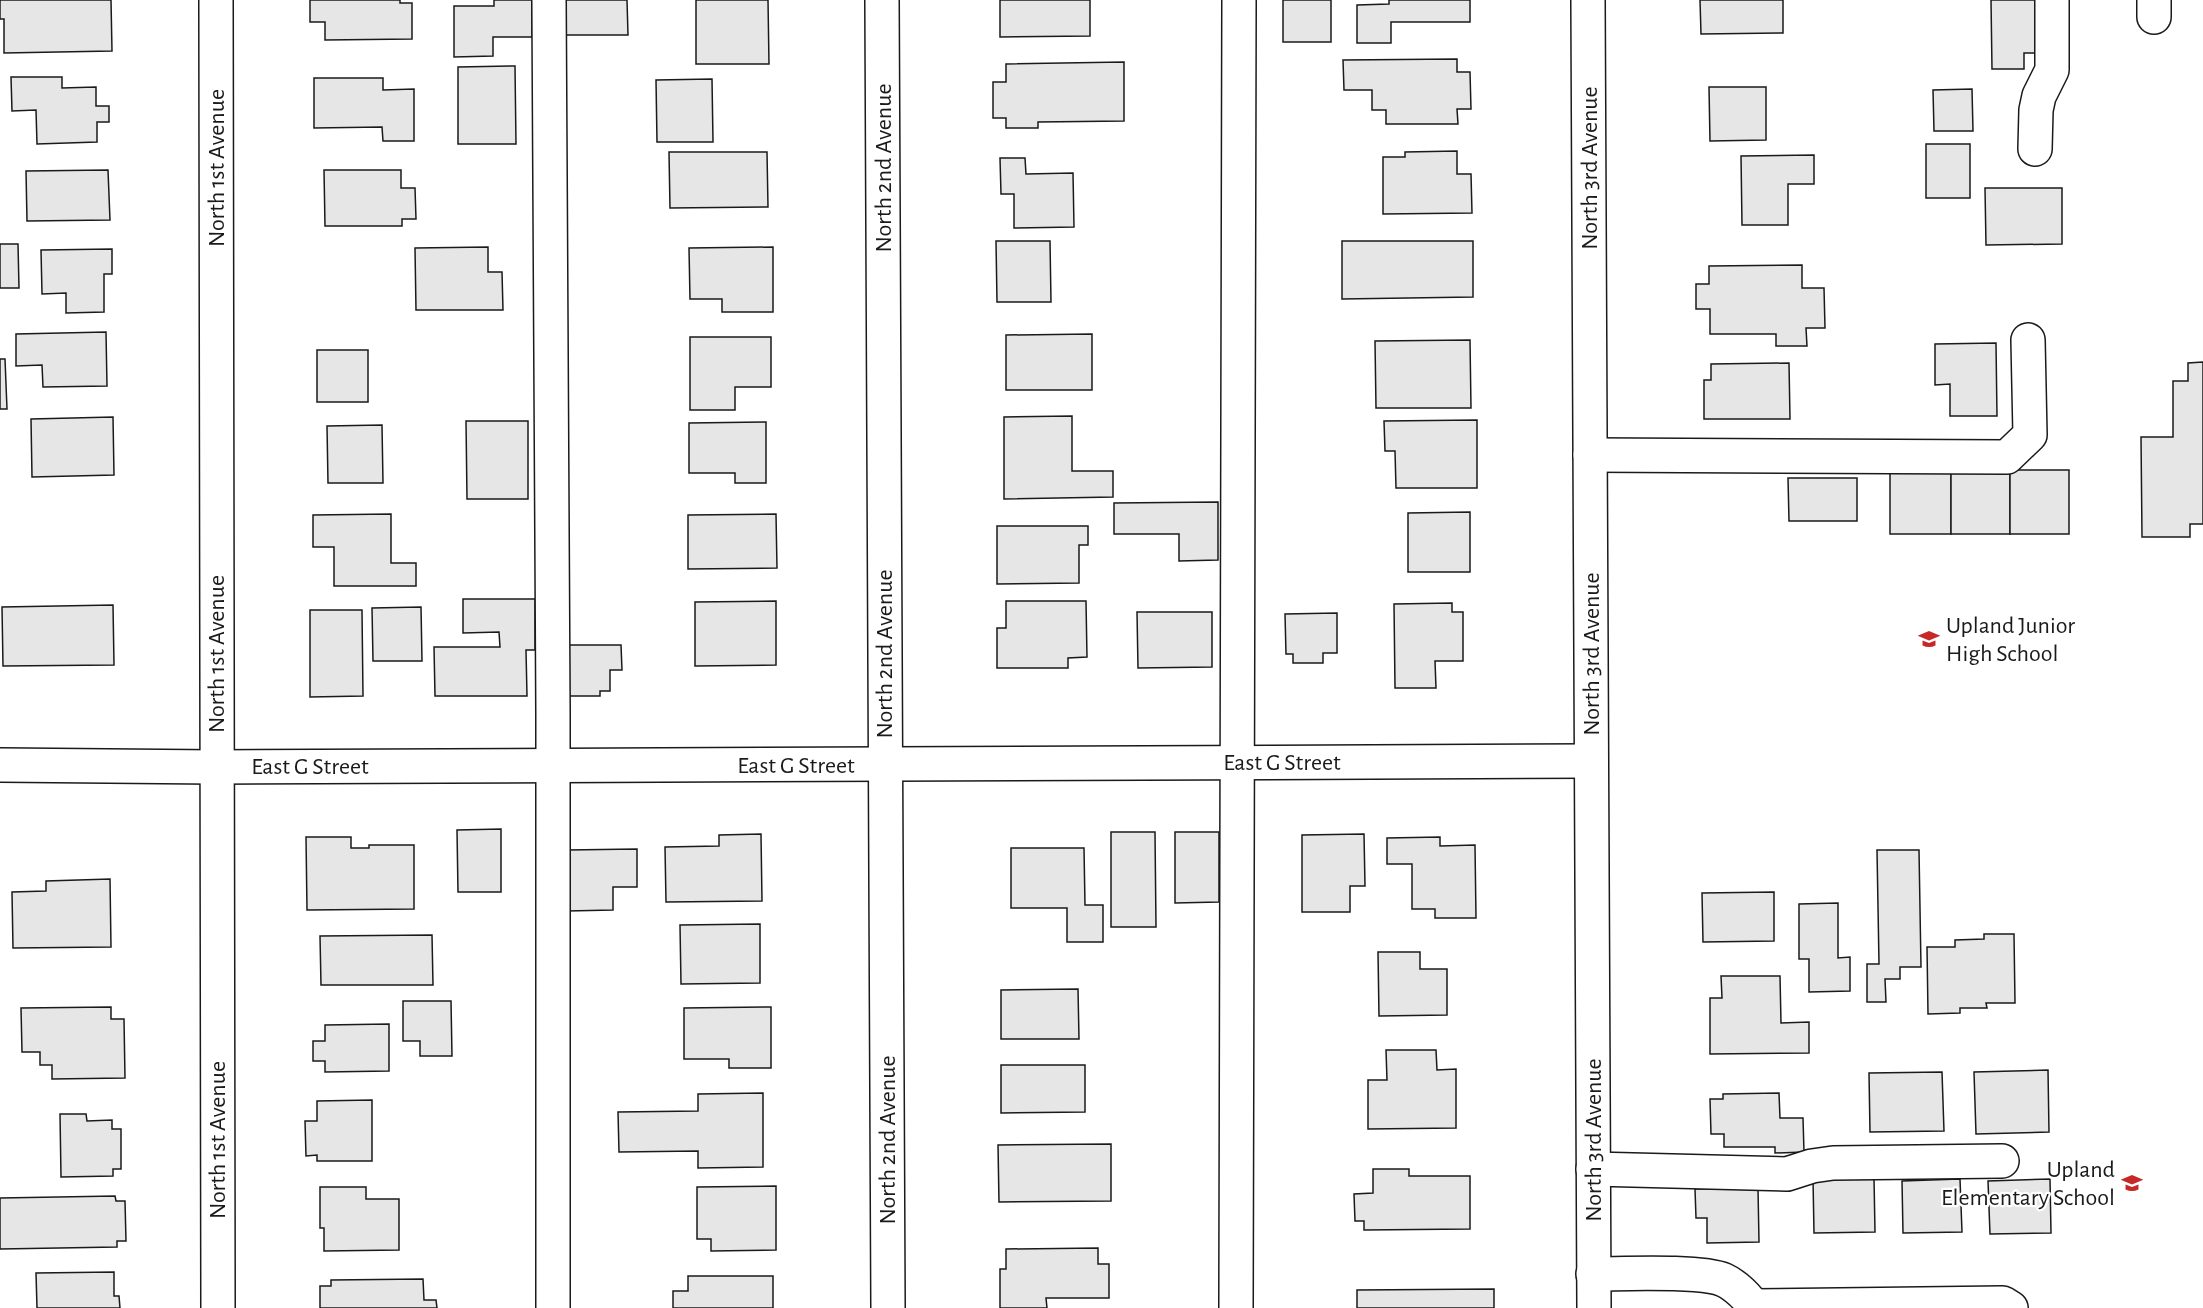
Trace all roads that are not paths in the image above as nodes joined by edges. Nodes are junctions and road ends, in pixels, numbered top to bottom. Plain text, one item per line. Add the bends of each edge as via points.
1 (216, 0) edge
2 (549, 0) edge
3 (882, 0) edge
4 (1239, 0) edge
5 (1588, 0) edge
6 (2052, 0) edge
7 (2035, 149) dead end
8 (2028, 340) dead end
9 (1590, 455) junction
10 (1591, 761) junction
11 (1237, 762) junction
12 (0, 765) edge
13 (553, 765) junction
14 (885, 765) junction
15 (216, 766) junction
16 (2002, 1161) dead end
17 (1593, 1168) junction
18 (1593, 1274) junction
19 (1754, 1307) edge
20 (218, 1308) edge
21 (553, 1308) edge
22 (888, 1308) edge
23 (1236, 1308) edge
24 (1594, 1308) edge
25 (2011, 1308) edge

1 - 15 street, North 1st Avenue
2 - 13 street
3 - 14 street, North 2nd Avenue
4 - 11 street
5 - 9 street, North 3rd Avenue
6 - 7 street via 2052,70 2039,96
8 - 9 street via 2030,435 2007,457
9 - 10 street, North 3rd Avenue
10 - 11 street, East G Street
10 - 17 street, North 3rd Avenue
11 - 14 street, East G Street
11 - 23 street
12 - 15 street, East G Street
13 - 14 street, East G Street
13 - 15 street, East G Street
13 - 21 street
14 - 22 street, North 2nd Avenue
15 - 20 street, North 1st Avenue
16 - 17 street via 1833,1163 1786,1174
17 - 18 street, North 3rd Avenue
18 - 19 street via 1696,1275 1723,1280 1742,1292
18 - 24 street, North 3rd Avenue
19 - 25 street via 2003,1303

